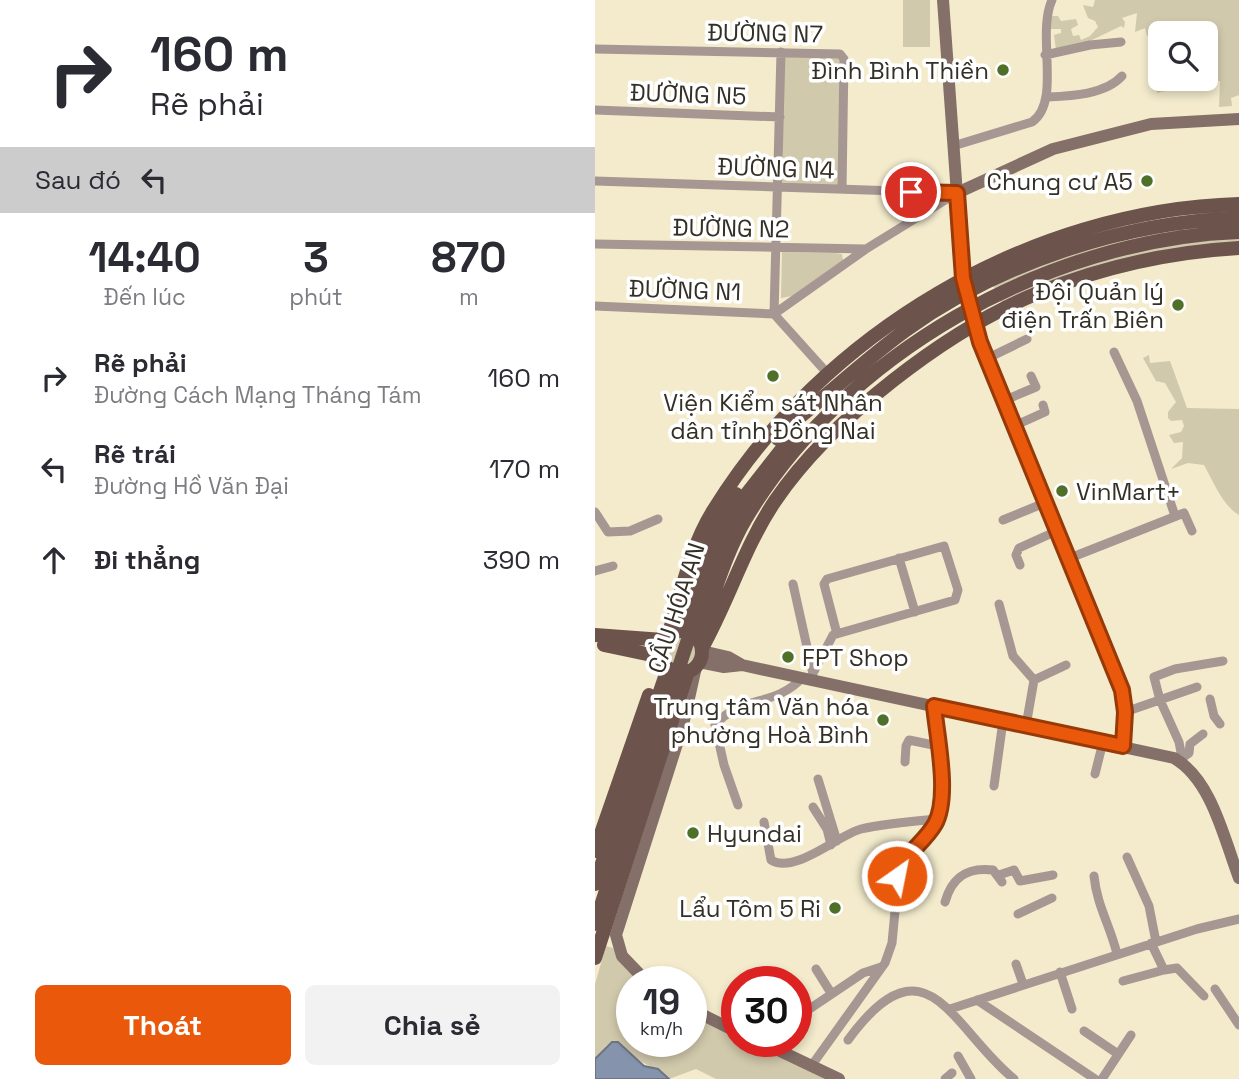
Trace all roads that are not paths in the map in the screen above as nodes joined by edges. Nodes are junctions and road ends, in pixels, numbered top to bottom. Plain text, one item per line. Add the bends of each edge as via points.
1 (943, 0) edge
2 (1052, 0) edge
3 (1121, 42) dead end
4 (595, 49) edge
5 (781, 52) junction
6 (1045, 55) junction
7 (1122, 76) dead end
8 (1046, 97) junction
9 (595, 110) edge
10 (780, 117) junction
11 (1239, 119) edge
12 (953, 146) junction
13 (595, 181) edge
14 (779, 187) junction
15 (842, 189) junction
16 (957, 193) junction
17 (1239, 204) edge
18 (1239, 218) edge
19 (1239, 232) edge
20 (595, 244) edge
21 (866, 248) junction
22 (1239, 248) edge
23 (778, 249) junction
24 (963, 278) junction
25 (967, 293) junction
26 (595, 306) edge
27 (972, 308) junction
28 (774, 314) junction
29 (978, 326) junction
30 (1027, 339) dead end
31 (1114, 352) dead end
32 (986, 359) junction
33 (1031, 376) dead end
34 (835, 378) junction
35 (854, 392) junction
36 (1003, 401) junction
37 (867, 402) junction
38 (1043, 405) dead end
39 (820, 425) junction
40 (1014, 426) junction
41 (790, 428) junction
42 (1047, 502) junction
43 (595, 512) edge
44 (1175, 516) junction
45 (658, 519) dead end
46 (1003, 520) dead end
47 (1059, 530) junction
48 (1192, 531) dead end
49 (899, 558) junction
50 (1070, 558) junction
51 (1020, 565) dead end
52 (613, 566) dead end
53 (595, 571) edge
54 (793, 584) dead end
55 (999, 604) dead end
56 (915, 612) junction
57 (837, 634) junction
58 (595, 635) edge
59 (670, 636) junction
60 (595, 643) edge
61 (697, 656) junction
62 (1223, 661) dead end
63 (664, 662) junction
64 (1066, 665) dead end
65 (809, 677) junction
66 (1034, 680) junction
67 (1197, 687) dead end
68 (1210, 699) dead end
69 (1160, 700) junction
70 (934, 706) junction
71 (682, 710) junction
72 (1125, 712) junction
73 (1003, 722) junction
74 (1220, 724) dead end
75 (1025, 726) junction
76 (648, 729) junction
77 (1203, 734) dead end
78 (669, 735) junction
79 (1103, 742) junction
80 (938, 746) junction
81 (1123, 746) junction
82 (1182, 761) junction
83 (905, 762) dead end
84 (1095, 774) dead end
85 (818, 779) dead end
86 (994, 786) dead end
87 (738, 805) dead end
88 (813, 807) dead end
89 (937, 819) junction
90 (764, 822) dead end
91 (834, 843) junction
92 (595, 851) edge
93 (1128, 857) dead end
94 (1238, 872) edge
95 (1053, 875) dead end
96 (1094, 876) dead end
97 (595, 884) edge
98 (1052, 898) dead end
99 (946, 902) dead end
100 (1018, 914) dead end
101 (1239, 919) edge
102 (595, 924) edge
103 (1153, 943) junction
104 (1118, 954) junction
105 (595, 958) edge
106 (1016, 964) dead end
107 (632, 966) edge
108 (881, 967) junction
109 (816, 969) dead end
110 (1164, 970) junction
111 (1059, 972) junction
112 (1123, 981) dead end
113 (1023, 984) junction
114 (1215, 989) dead end
115 (831, 993) junction
116 (1204, 996) dead end
117 (977, 1000) junction
118 (812, 1007) edge
119 (950, 1009) junction
120 (1072, 1009) dead end
121 (1239, 1025) edge
122 (1084, 1031) dead end
123 (1131, 1035) dead end
124 (848, 1040) dead end
125 (1118, 1054) junction
126 (958, 1056) dead end
127 (794, 1057) edge
128 (812, 1065) junction
129 (839, 1079) edge
130 (971, 1079) edge
131 (1014, 1079) edge
132 (1095, 1079) edge
133 (1102, 1079) edge

1 - 12 street
2 - 6 street
3 - 6 street
4 - 5 street, ĐƯỜNG N7
5 - 10 street
5 - 15 street, ĐƯỜNG N7 via 843,57
6 - 8 street
7 - 8 street via 1115,83 1084,93
8 - 12 street via 1042,115 1032,122
9 - 10 street, ĐƯỜNG N5
10 - 14 street
11 - 16 street via 1151,124 1053,149
12 - 16 street
13 - 14 street, ĐƯỜNG N4
14 - 15 street, ĐƯỜNG N4
14 - 23 street
15 - 16 street, ĐƯỜNG N4
16 - 21 street
16 - 24 street
17 - 24 main road via 1142,216 1079,231
18 - 25 main road via 1170,225 1082,246 1026,265
19 - 27 main road via 1152,242 1104,254 1055,269
20 - 23 street, ĐƯỜNG N2
21 - 23 street, ĐƯỜNG N2
21 - 28 street
22 - 29 main road via 1163,256 1095,273 1038,293
23 - 28 street
24 - 25 main road
24 - 34 main road via 892,324
25 - 27 main road
25 - 34 main road
26 - 28 street, ĐƯỜNG N1
27 - 29 main road
27 - 35 main road via 902,352
28 - 34 street
29 - 32 street
29 - 37 main road via 899,375
30 - 32 street
31 - 44 street via 1140,409
32 - 36 street
33 - 36 street via 1036,387
34 - 41 main road
34 - 41 main road
35 - 37 main road
35 - 39 main road
36 - 40 street
37 - 61 main road via 812,452 775,501 750,542
38 - 40 street via 1045,412
39 - 41 main road
39 - 61 main road via 802,442 745,521
40 - 42 street
41 - 59 main road via 713,511 695,549
41 - 102 main road, CẦU HÓA AN, bridge via 745,496 717,551
42 - 46 street
42 - 47 street
43 - 45 street via 608,532 631,531
44 - 48 street via 1185,513
44 - 50 street
47 - 50 street
47 - 51 street via 1019,548
49 - 56 street
49 - 56 street via 944,546 958,590 955,600
49 - 57 street via 824,582
50 - 72 street via 1122,690
52 - 53 street
54 - 65 street
55 - 66 street via 1013,656
56 - 57 street
57 - 65 street via 830,638
58 - 59 main road
59 - 61 main road
59 - 63 main road
60 - 63 main road
61 - 63 main road via 679,673
61 - 65 street via 724,667 741,665
61 - 71 main road
62 - 69 street via 1156,676
63 - 76 main road
63 - 92 main road
64 - 66 street
65 - 70 street
65 - 87 street via 778,697 740,705 715,725
66 - 75 street
67 - 69 street
68 - 74 street
69 - 72 street
69 - 82 street via 1175,729
70 - 73 street
70 - 80 street
71 - 78 main road
71 - 107 street via 616,935 622,956
72 - 81 street
73 - 75 street
73 - 86 street
75 - 79 street
76 - 78 main road
76 - 97 main road
77 - 82 street via 1190,744
78 - 105 main road
79 - 81 street
79 - 84 street
80 - 83 street via 909,740
80 - 89 street via 941,793
81 - 82 street
82 - 94 street via 1201,785
85 - 91 street
88 - 91 street
89 - 91 street via 862,829
89 - 108 street via 899,869 892,943
90 - 91 street via 774,862 805,857
93 - 103 street via 1149,906
95 - 99 street via 1020,881 1014,870 1000,879 988,869 963,873 951,884
96 - 104 street via 1098,905
98 - 100 street
101 - 103 street
103 - 104 street
103 - 110 street
104 - 111 street
106 - 113 street
108 - 115 street via 863,972
108 - 128 street
109 - 115 street
110 - 112 street
110 - 116 street via 1177,968
111 - 113 street
111 - 120 street
113 - 117 street
114 - 121 street
115 - 118 street
117 - 119 street
117 - 132 street
119 - 124 street via 927,993 899,992 871,1011
119 - 131 street
122 - 125 street
123 - 125 street
125 - 133 street
126 - 130 street
127 - 128 street
128 - 129 street

